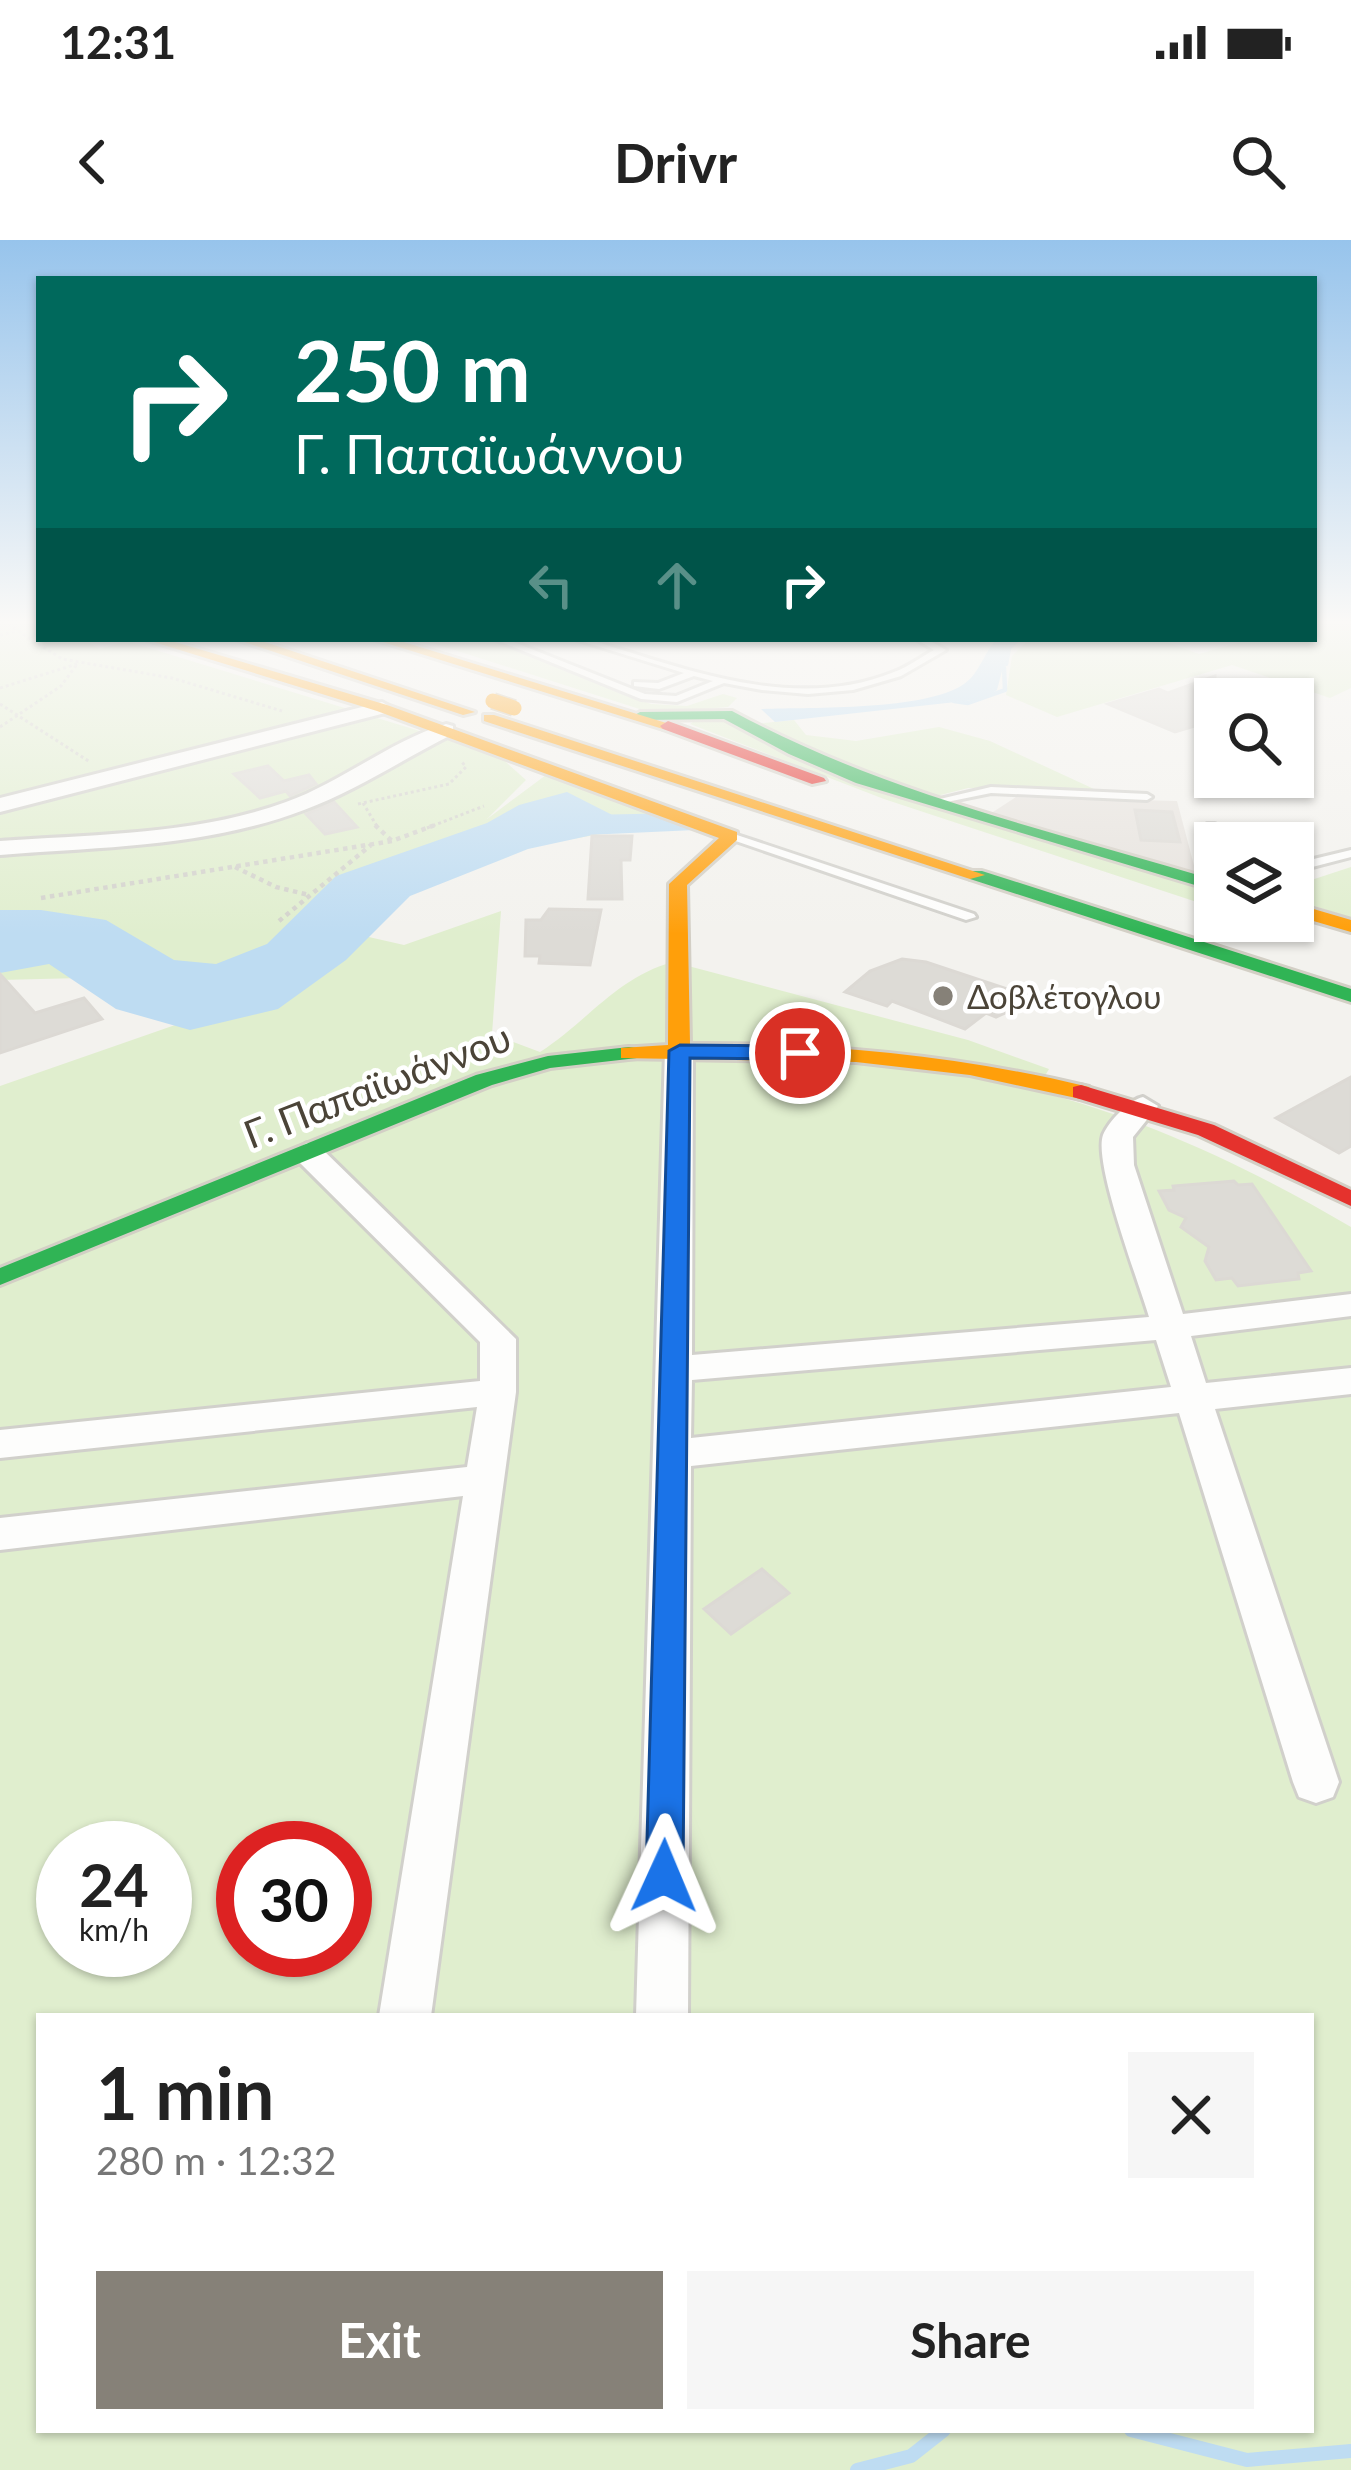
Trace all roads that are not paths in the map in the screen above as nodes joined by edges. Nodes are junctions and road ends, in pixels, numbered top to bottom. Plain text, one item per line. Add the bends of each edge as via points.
1 (314, 725) edge
2 (461, 725) edge
3 (509, 725) edge
4 (522, 725) edge
5 (526, 725) edge
6 (693, 725) edge
7 (749, 725) edge
8 (1147, 797) dead end
9 (932, 802) junction
10 (0, 805) edge
11 (730, 836) junction
12 (0, 848) edge
13 (1349, 854) edge
14 (1314, 863) edge
15 (1194, 880) edge
16 (1112, 884) dead end
17 (1149, 900) dead end
18 (1314, 915) edge
19 (970, 917) dead end
20 (1179, 917) junction
21 (1351, 926) edge
22 (1351, 971) edge
23 (1351, 996) edge
24 (680, 1051) junction
25 (1143, 1106) junction
26 (307, 1153) junction
27 (1351, 1199) edge
28 (0, 1277) edge
29 (1351, 1305) edge
30 (1169, 1327) junction
31 (675, 1369) junction
32 (1351, 1381) edge
33 (498, 1392) junction
34 (1191, 1395) junction
35 (0, 1444) edge
36 (670, 1454) junction
37 (486, 1479) junction
38 (0, 1534) edge
39 (1316, 1782) dead end
40 (405, 2013) edge
41 (662, 2013) edge

1 - 10 street
2 - 12 street via 260,818 167,835
3 - 11 main road
4 - 23 main road
5 - 20 main road
6 - 16 main road
7 - 9 main road via 823,764
8 - 9 lane via 991,790
9 - 15 main road
11 - 19 lane
11 - 24 main road via 678,884
13 - 14 lane
17 - 20 main road
18 - 21 main road
20 - 22 main road
24 - 25 main road, Γ. Παπαϊωάννου via 942,1063
24 - 26 main road, Γ. Παπαϊωάννου via 578,1056 507,1071
24 - 31 street
25 - 27 main road, Γ. Παπαϊωάννου via 1240,1142
25 - 30 street via 1123,1127 1116,1153
26 - 28 main road, Γ. Παπαϊωάννου
26 - 33 street via 498,1339
29 - 30 street
30 - 31 street
30 - 34 street
31 - 36 street
32 - 34 street
33 - 35 street
33 - 37 street
34 - 36 street
34 - 39 street
36 - 41 street
37 - 38 street
37 - 40 street

